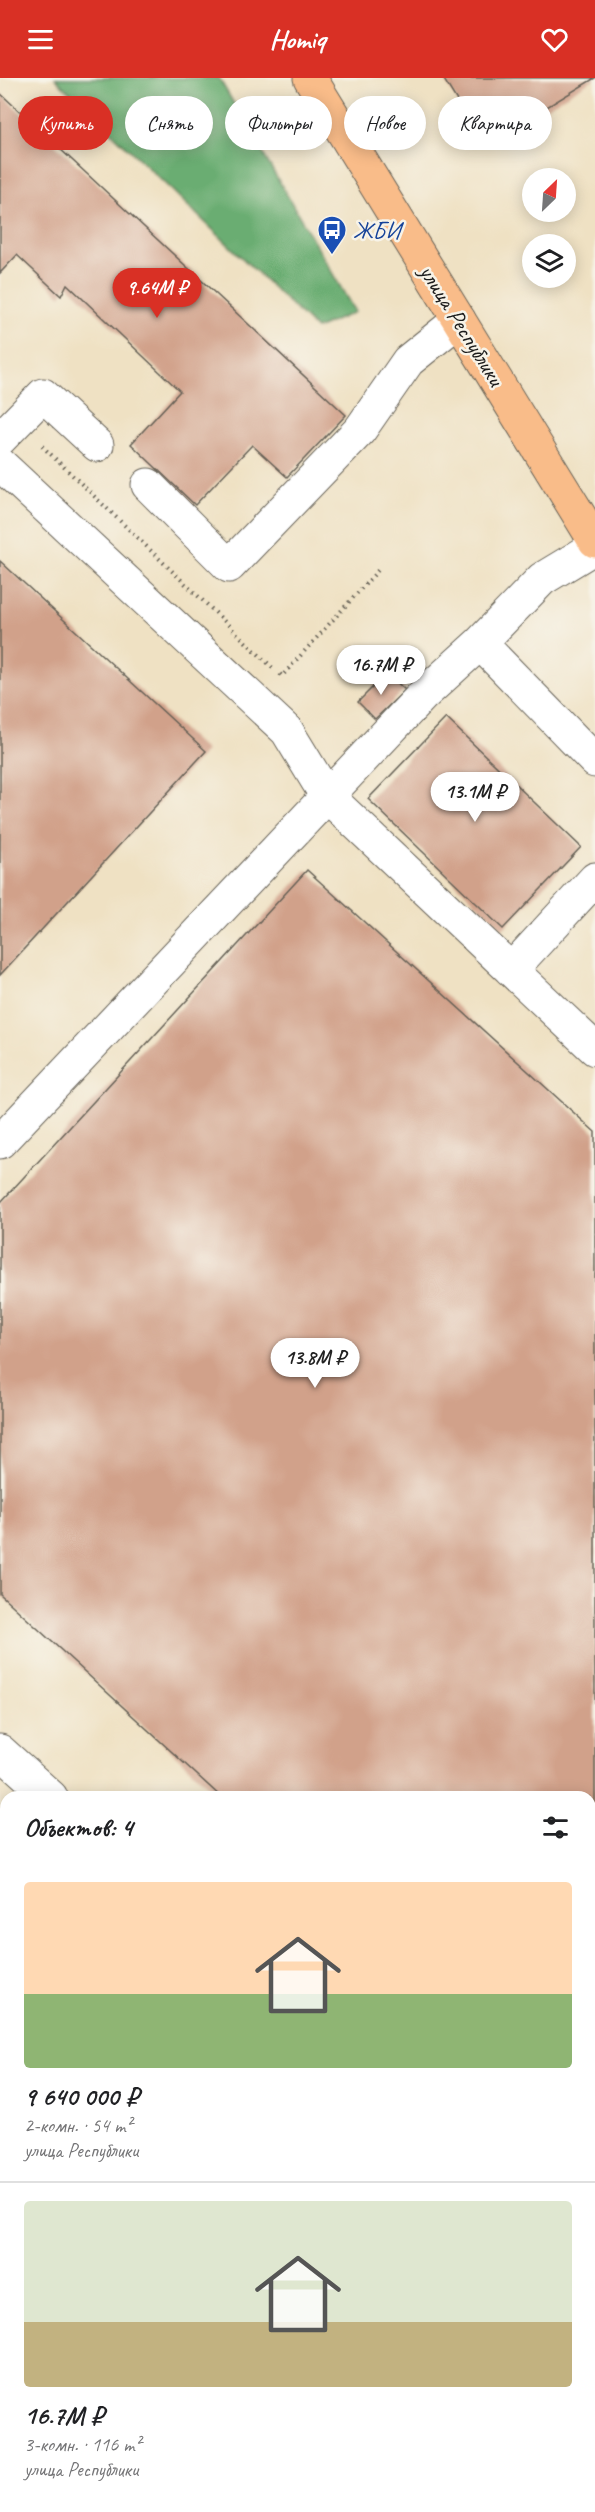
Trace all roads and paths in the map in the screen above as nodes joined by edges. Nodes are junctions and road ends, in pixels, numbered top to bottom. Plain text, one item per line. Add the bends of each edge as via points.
1 (310, 78) edge
2 (459, 320) junction
3 (0, 439) edge
4 (97, 445) dead end
5 (0, 464) edge
6 (147, 485) dead end
7 (595, 541) edge
8 (595, 547) edge
9 (480, 643) junction
10 (595, 761) edge
11 (326, 795) junction
12 (595, 879) edge
13 (511, 970) junction
14 (595, 1049) edge
15 (0, 1142) edge
16 (0, 1752) edge
17 (44, 1791) edge

1 - 2 main road, улица Республики
2 - 6 lane via 408,361 360,430 229,566
2 - 7 main road, улица Республики
3 - 4 lane via 43,395
5 - 11 lane via 286,730
8 - 9 lane via 542,579
9 - 10 lane
9 - 11 lane via 423,695
11 - 13 lane
11 - 15 lane
12 - 13 lane
13 - 14 lane
16 - 17 lane

